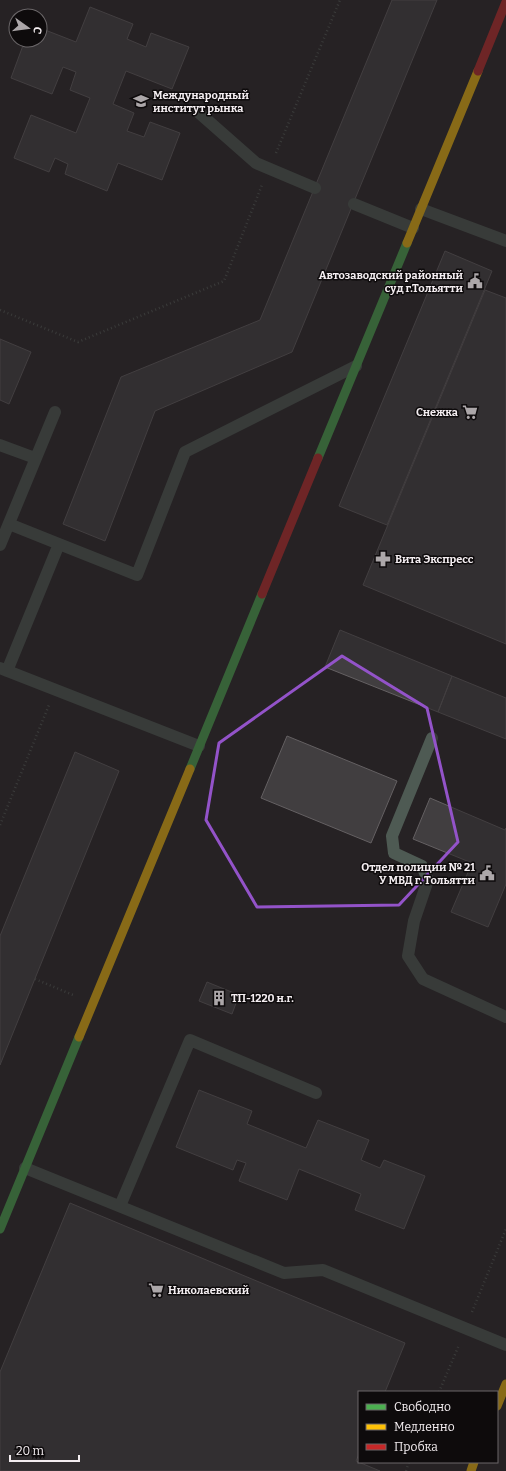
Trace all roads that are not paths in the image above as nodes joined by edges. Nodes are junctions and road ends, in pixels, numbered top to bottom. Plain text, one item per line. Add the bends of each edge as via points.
1 (506, 2) edge
2 (197, 111) dead end
3 (315, 188) dead end
4 (354, 204) dead end
5 (421, 209) junction
6 (413, 228) junction
7 (506, 241) edge
8 (356, 366) junction
9 (55, 412) dead end
10 (0, 444) edge
11 (35, 458) junction
12 (9, 524) junction
13 (59, 544) junction
14 (0, 545) edge
15 (4, 670) edge
16 (432, 738) dead end
17 (199, 746) junction
18 (506, 1017) edge
19 (316, 1093) dead end
20 (25, 1168) junction
21 (120, 1206) junction
22 (0, 1229) edge
23 (506, 1345) edge
24 (506, 1384) edge
25 (498, 1404) edge

1 - 5 street
2 - 3 lane via 256,163
4 - 6 lane
5 - 6 street
5 - 7 lane
6 - 8 street
8 - 13 lane via 185,452 137,575
8 - 17 street
9 - 11 lane
10 - 11 lane
11 - 12 lane
12 - 13 lane
12 - 14 lane
13 - 15 lane
15 - 17 lane
16 - 18 lane via 392,836 394,853 422,866 428,880 414,921 408,956 423,978
17 - 20 street
19 - 21 lane via 190,1040
20 - 21 lane
20 - 22 street
21 - 23 lane via 284,1273 323,1270
24 - 25 street

